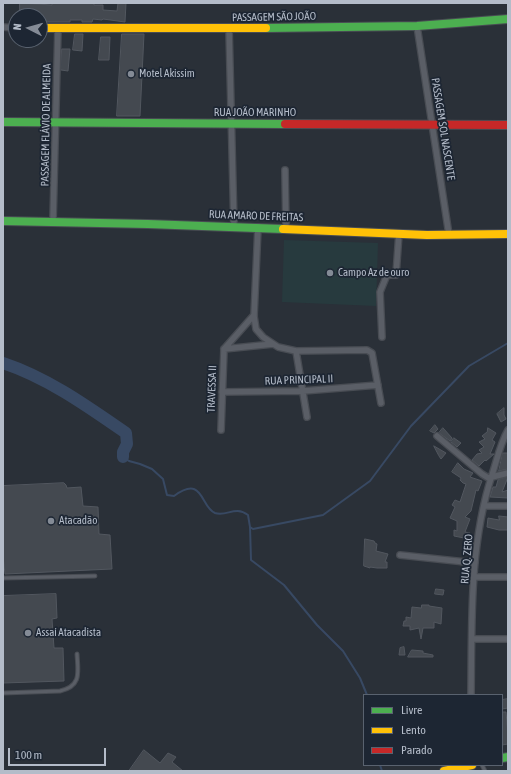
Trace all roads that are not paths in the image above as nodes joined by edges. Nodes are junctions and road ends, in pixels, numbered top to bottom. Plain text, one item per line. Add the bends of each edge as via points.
1 (508, 19) edge
2 (417, 26) junction
3 (48, 28) edge
4 (58, 28) junction
5 (229, 28) junction
6 (3, 122) edge
7 (56, 123) junction
8 (231, 124) junction
9 (432, 125) junction
10 (508, 125) edge
11 (285, 170) dead end
12 (3, 221) edge
13 (53, 222) junction
14 (234, 226) junction
15 (258, 227) junction
16 (286, 228) junction
17 (399, 233) junction
18 (508, 234) edge
19 (449, 235) junction
20 (254, 315) junction
21 (382, 337) dead end
22 (273, 344) junction
23 (224, 349) junction
24 (296, 351) junction
25 (378, 386) junction
26 (303, 391) junction
27 (222, 392) junction
28 (381, 403) dead end
29 (307, 417) dead end
30 (221, 430) dead end
31 (508, 430) edge
32 (437, 436) dead end
33 (508, 473) edge
34 (491, 478) junction
35 (484, 506) junction
36 (508, 506) edge
37 (400, 555) dead end
38 (475, 563) junction
39 (95, 576) dead end
40 (474, 577) junction
41 (508, 577) edge
42 (3, 578) edge
43 (472, 639) junction
44 (508, 639) edge
45 (77, 654) dead end
46 (3, 693) edge
47 (471, 694) edge
48 (466, 766) edge
49 (444, 771) edge

1 - 2 street, PASSAGEM SÃO JOÃO
2 - 5 street, PASSAGEM SÃO JOÃO
2 - 9 street, PASSAGEM SOL NASCENTE
3 - 4 street, PASSAGEM SÃO JOÃO
4 - 5 street, PASSAGEM SÃO JOÃO
4 - 7 street, PASSAGEM FLÁVIO DE ALMEIDA
5 - 8 street
6 - 7 street, RUA JOÃO MARINHO
7 - 8 street, RUA JOÃO MARINHO
7 - 13 street, PASSAGEM FLÁVIO DE ALMEIDA
8 - 9 street, RUA JOÃO MARINHO
8 - 14 street
9 - 10 street, RUA JOÃO MARINHO
9 - 19 street, PASSAGEM SOL NASCENTE
11 - 16 street
12 - 13 street, RUA AMARO DE FREITAS
13 - 14 street, RUA AMARO DE FREITAS
14 - 15 street, RUA AMARO DE FREITAS
15 - 16 street, RUA AMARO DE FREITAS
15 - 20 street
16 - 17 street, RUA AMARO DE FREITAS
17 - 19 street, RUA AMARO DE FREITAS
17 - 21 street via 396,275 387,275 380,292
18 - 19 street, RUA AMARO DE FREITAS
20 - 22 street via 256,329
20 - 23 street
22 - 23 street
22 - 24 street
23 - 27 street, TRAVESSA II
24 - 25 street via 367,350 372,353
24 - 26 street
25 - 26 street, RUA PRINCIPAL II
25 - 28 street
26 - 27 street, RUA PRINCIPAL II
26 - 29 street
27 - 30 street, TRAVESSA II
31 - 34 street, RUA Q. ZERO via 500,446
32 - 34 street via 482,474
33 - 34 street
34 - 35 street, RUA Q. ZERO
35 - 36 street
35 - 38 street, RUA Q. ZERO
37 - 38 street
38 - 40 street, RUA Q. ZERO
39 - 42 lane
40 - 41 street
40 - 43 street, RUA Q. ZERO
43 - 44 street
43 - 47 street, RUA Q. ZERO
45 - 46 lane via 76,683 70,689
48 - 49 street

